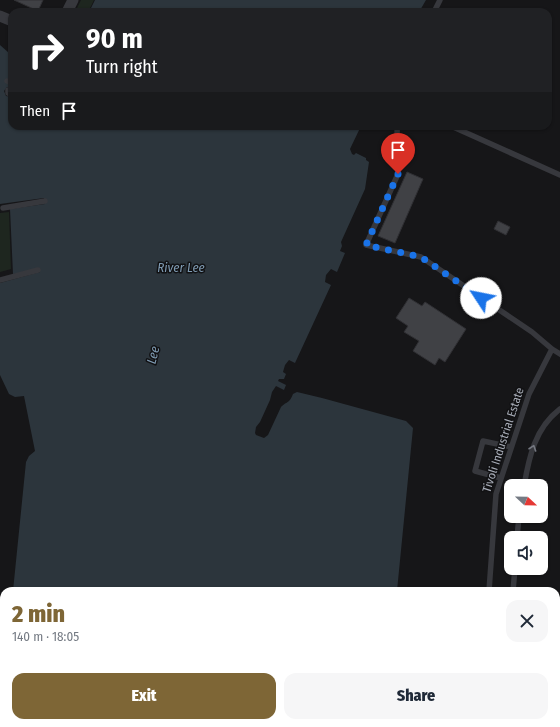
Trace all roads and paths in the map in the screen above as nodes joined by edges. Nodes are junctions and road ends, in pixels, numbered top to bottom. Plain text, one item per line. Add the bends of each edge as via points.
1 (396, 130) edge
2 (460, 130) edge
3 (560, 175) edge
4 (45, 201) dead end
5 (3, 208) dead end
6 (38, 270) dead end
7 (0, 280) edge
8 (552, 349) junction
9 (560, 354) edge
10 (560, 409) edge
11 (511, 447) junction
12 (501, 478) junction
13 (525, 479) edge
14 (514, 575) edge
15 (489, 587) edge
16 (513, 587) edge

1 - 8 lane via 398,174 366,245 421,257 532,332
2 - 3 lane
4 - 5 lane
6 - 7 lane
8 - 9 lane
8 - 11 lane, Tivoli Industrial Estate via 529,394
13 -> 10 lane via 530,457 540,432 546,422
11 - 12 lane, Tivoli Industrial Estate
11 - 12 lane via 483,441 475,471
12 - 15 lane, Tivoli Industrial Estate via 496,494
14 - 16 lane

